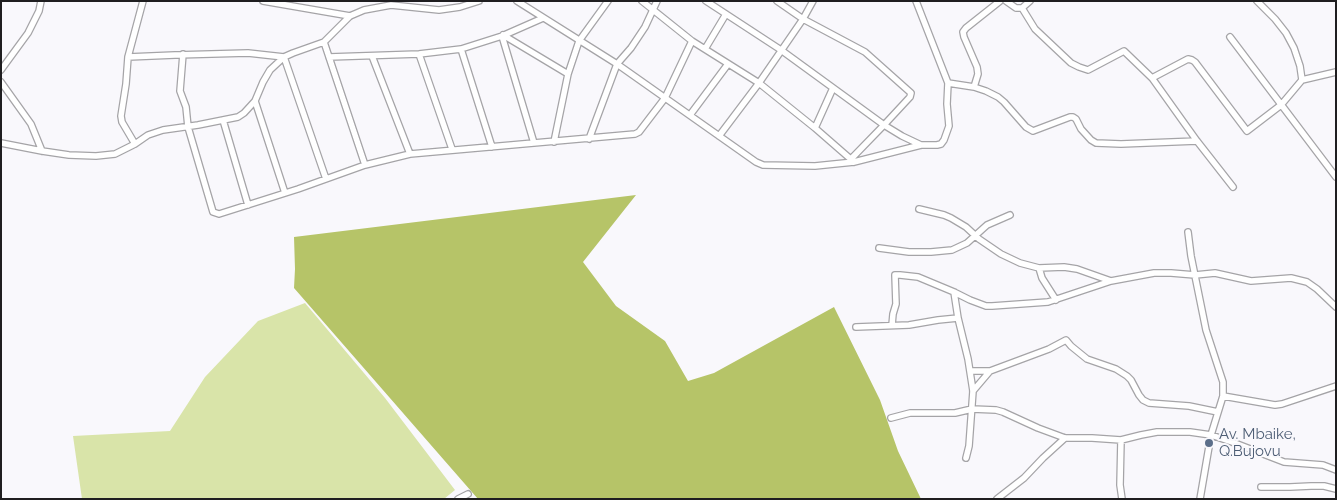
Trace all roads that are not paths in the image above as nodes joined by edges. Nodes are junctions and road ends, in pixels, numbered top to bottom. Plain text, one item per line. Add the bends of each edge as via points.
1 (42, 1) edge
2 (143, 1) edge
3 (263, 1) edge
4 (479, 1) edge
5 (517, 1) edge
6 (608, 1) edge
7 (642, 1) edge
8 (657, 1) edge
9 (706, 1) edge
10 (777, 1) edge
11 (813, 1) edge
12 (916, 1) edge
13 (1000, 1) edge
14 (1006, 1) edge
15 (1030, 1) edge
16 (1257, 1) edge
17 (412, 4) edge
18 (1022, 8) junction
19 (654, 10) junction
20 (726, 14) junction
21 (350, 16) junction
22 (543, 18) junction
23 (803, 19) junction
24 (502, 35) junction
25 (1230, 37) dead end
26 (579, 41) junction
27 (692, 41) junction
28 (324, 42) junction
29 (461, 49) junction
30 (705, 49) junction
31 (781, 50) junction
32 (183, 54) junction
33 (419, 54) junction
34 (372, 56) junction
35 (329, 57) junction
36 (128, 58) junction
37 (284, 58) junction
38 (617, 64) junction
39 (728, 64) junction
40 (1, 70) edge
41 (1336, 72) edge
42 (568, 74) junction
43 (1152, 78) junction
44 (1302, 80) junction
45 (1, 82) edge
46 (759, 83) junction
47 (948, 84) junction
48 (974, 87) junction
49 (833, 88) junction
50 (665, 98) junction
51 (255, 102) junction
52 (1281, 105) junction
53 (690, 115) junction
54 (223, 120) junction
55 (884, 126) junction
56 (188, 127) junction
57 (815, 128) junction
58 (719, 136) junction
59 (589, 138) junction
60 (1197, 141) junction
61 (554, 142) junction
62 (1, 143) edge
63 (135, 144) junction
64 (534, 144) junction
65 (921, 145) junction
66 (492, 147) junction
67 (452, 149) junction
68 (42, 151) junction
69 (410, 154) junction
70 (853, 160) junction
71 (366, 165) junction
72 (1336, 177) edge
73 (326, 180) junction
74 (1233, 187) dead end
75 (285, 193) junction
76 (248, 205) junction
77 (920, 210) dead end
78 (1010, 215) dead end
79 (1188, 232) dead end
80 (975, 236) junction
81 (879, 248) dead end
82 (1039, 268) junction
83 (1195, 275) junction
84 (1111, 281) junction
85 (954, 292) junction
86 (1056, 300) junction
87 (1335, 306) edge
88 (958, 318) junction
89 (892, 325) junction
90 (856, 326) dead end
91 (970, 371) junction
92 (990, 371) junction
93 (1336, 386) edge
94 (973, 391) junction
95 (1223, 396) junction
96 (972, 408) junction
97 (1218, 412) junction
98 (891, 418) dead end
99 (1211, 435) junction
100 (1065, 438) junction
101 (1121, 440) junction
102 (966, 458) dead end
103 (1336, 470) edge
104 (1261, 486) dead end
105 (1336, 489) edge
106 (468, 494) dead end
107 (458, 499) edge
108 (997, 499) edge
109 (1122, 499) edge
110 (1200, 499) edge

1 - 40 street via 28,33
2 - 36 street
3 - 21 street
4 - 17 street via 439,10
5 - 22 street
6 - 26 street
7 - 19 street
8 - 19 street
9 - 20 street
10 - 23 street
11 - 23 street
12 - 47 street
13 - 48 street via 963,32 977,67
14 - 18 street via 1013,7
15 - 18 street
16 - 44 street via 1286,33 1294,48
17 - 21 street via 364,10
18 - 43 street via 1035,29 1079,68 1088,70 1124,51
19 - 27 street
19 - 38 street via 631,48
20 - 30 street
20 - 31 street
21 - 28 street
22 - 24 street
22 - 26 street
23 - 31 street
23 - 55 street via 865,52 910,91 910,97
24 - 29 street
24 - 42 street
24 - 64 street
25 - 52 street
26 - 38 street
26 - 42 street
27 - 30 street
27 - 50 street
28 - 35 street
28 - 37 street
29 - 33 street
29 - 66 street
30 - 39 street
31 - 46 street
31 - 49 street
32 - 36 street
32 - 37 street via 248,53
32 - 56 street via 180,91
33 - 34 street
33 - 67 street
34 - 35 street
34 - 69 street
35 - 71 street
36 - 63 street via 121,116
37 - 51 street via 270,70
37 - 73 street
38 - 50 street
38 - 59 street
39 - 46 street
39 - 53 street
41 - 44 street
42 - 61 street
43 - 52 street via 1188,59 1192,60 1248,131
43 - 60 street
44 - 52 street
45 - 68 street via 30,124
46 - 57 street
46 - 58 street
47 - 48 street
47 - 65 street via 948,133 941,144
48 - 60 street via 998,97 1033,131 1072,117 1096,143
49 - 55 street
49 - 57 street
50 - 53 street
50 - 59 street via 637,133
51 - 54 street via 238,117
51 - 75 street
52 - 72 street
53 - 58 street
54 - 56 street
54 - 76 street
55 - 65 street
55 - 70 street
56 - 63 street via 163,130
56 - 76 street via 213,212 219,214
57 - 70 street
58 - 70 street via 763,165 815,166
59 - 61 street
60 - 74 street
61 - 64 street
62 - 68 street
63 - 68 street via 109,156
64 - 66 street
65 - 70 street
66 - 67 street
67 - 69 street
69 - 71 street
71 - 73 street
73 - 75 street
75 - 76 street
77 - 80 street via 951,218
78 - 80 street via 987,225
79 - 83 street
80 - 81 street via 962,246 945,252
80 - 82 street via 1007,258
82 - 84 street via 1077,269
82 - 86 street
83 - 84 street via 1154,273
83 - 87 street via 1215,273 1251,281 1291,278 1307,282
83 - 95 street via 1206,330 1222,376
84 - 86 street
85 - 86 street via 986,306
85 - 88 street
85 - 89 street via 918,277 895,275 896,304
88 - 89 street via 909,326
88 - 91 street
89 - 90 street
91 - 92 street
91 - 94 street
92 - 94 street
92 - 97 street via 1066,340 1088,359 1127,376 1143,400 1149,403
93 - 95 street via 1275,405
94 - 96 street
95 - 97 street
96 - 98 street via 955,414 910,413
96 - 100 street via 1003,412
96 - 102 street
97 - 99 street
99 - 101 street via 1157,432
99 - 103 street via 1284,462 1323,465
99 - 110 street
100 - 101 street
100 - 108 street
101 - 109 street
104 - 105 street via 1324,486
106 - 107 street

